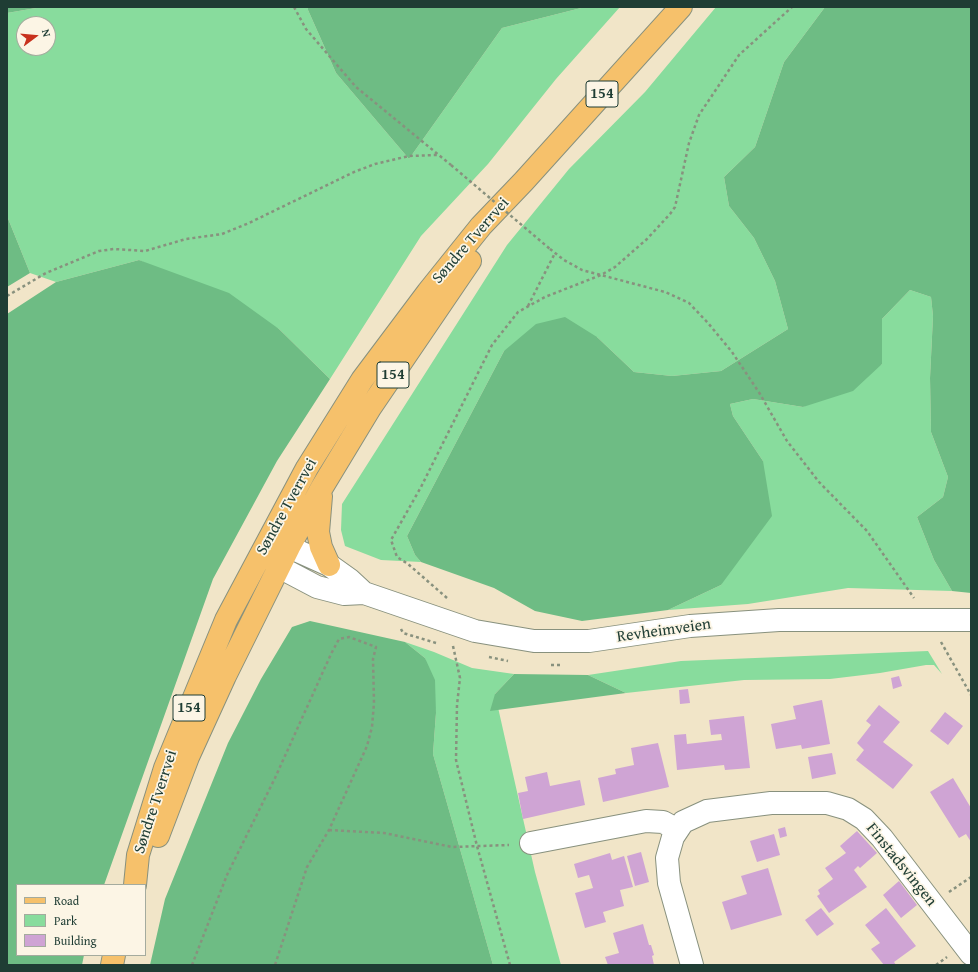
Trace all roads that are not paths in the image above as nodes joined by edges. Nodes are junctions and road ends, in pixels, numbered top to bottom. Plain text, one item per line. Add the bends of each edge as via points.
1 (681, 7) edge
2 (524, 181) junction
3 (321, 489) junction
4 (266, 546) junction
5 (289, 547) junction
6 (329, 565) junction
7 (279, 567) junction
8 (364, 593) junction
9 (971, 620) edge
10 (676, 829) junction
11 (531, 843) road end
12 (135, 882) edge
13 (971, 954) edge
14 (692, 965) edge

1 - 2 main road, Søndre Tverrvei / 154
2 - 3 main road, Søndre Tverrvei / 154 via 370,408
2 - 4 main road, Søndre Tverrvei / 154 via 481,226 362,380 307,468
3 - 5 main road, Søndre Tverrvei / 154
3 - 6 main road, 154 via 318,532
4 - 5 street, Revheimveien
4 - 7 street
4 - 12 main road, Søndre Tverrvei / 154 via 226,620 165,768 138,855
5 - 6 street, Revheimveien
5 - 7 main road, Søndre Tverrvei / 154
6 - 8 street, Revheimveien
7 - 8 street, Revheimveien via 317,587 344,594
7 - 12 main road, Søndre Tverrvei / 154 via 188,757 151,855
8 - 9 street, Revheimveien via 474,631 546,642 589,641 690,626 738,622
10 - 11 street via 663,822 646,821
10 - 13 street, Finstadsvingen via 696,815 720,808 827,802 848,809 864,819 882,838
10 - 14 street via 668,848 667,870

